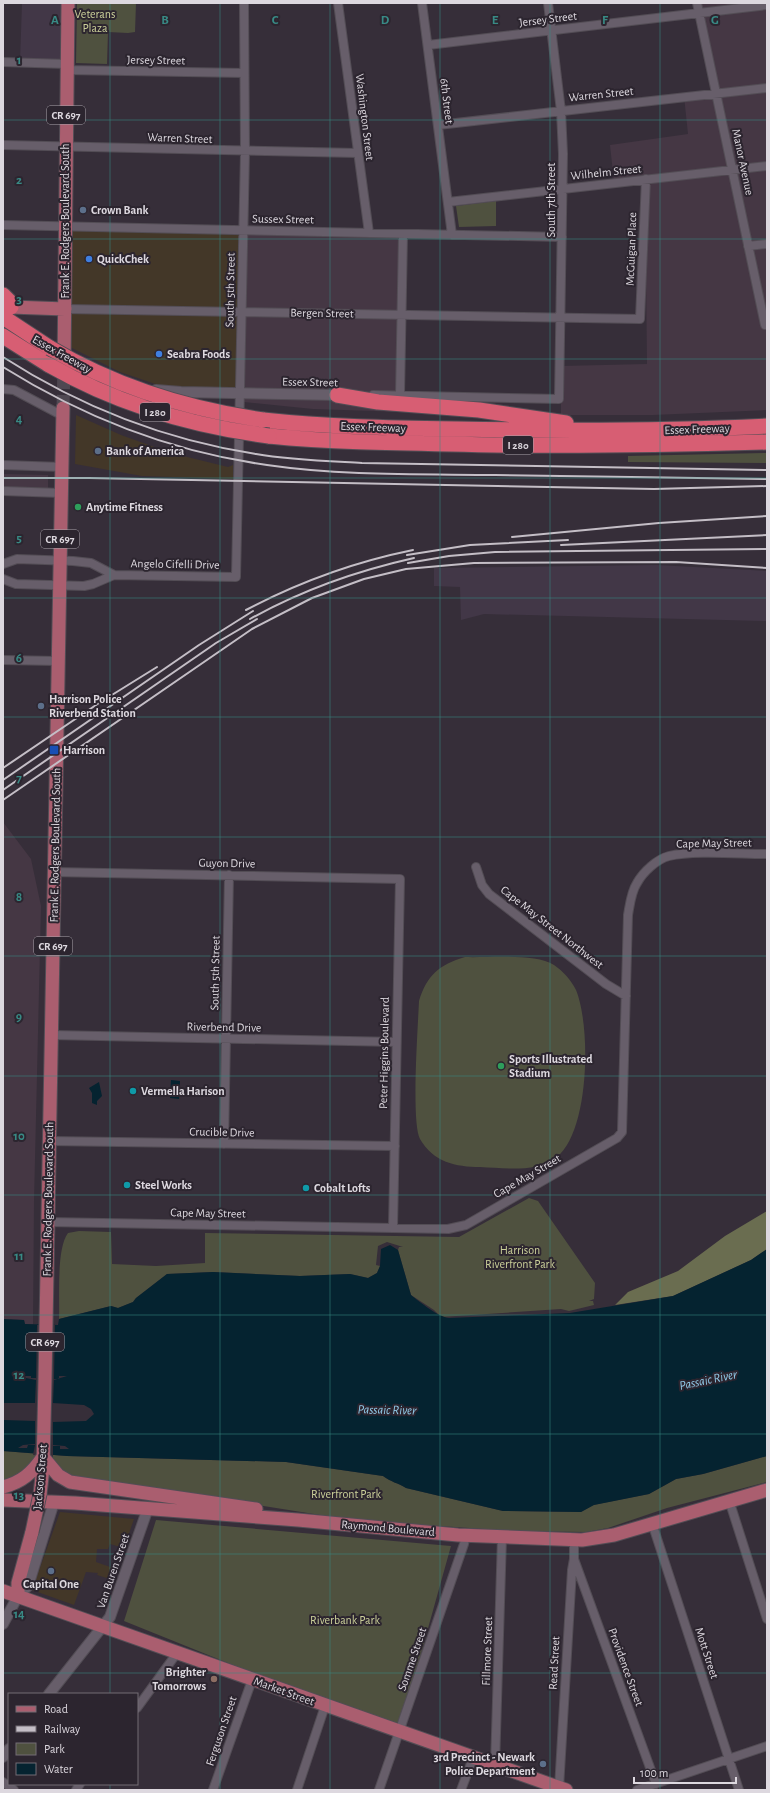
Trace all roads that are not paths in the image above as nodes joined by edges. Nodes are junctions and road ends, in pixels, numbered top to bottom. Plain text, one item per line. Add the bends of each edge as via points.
1 (68, 3) edge
2 (244, 3) edge
3 (338, 3) edge
4 (422, 3) edge
5 (548, 3) edge
6 (697, 3) edge
7 (767, 5) edge
8 (699, 13) junction
9 (552, 30) junction
10 (428, 45) junction
11 (3, 62) edge
12 (67, 67) junction
13 (244, 74) junction
14 (767, 88) edge
15 (716, 94) junction
16 (561, 111) junction
17 (438, 125) junction
18 (3, 145) edge
19 (65, 146) junction
20 (245, 152) junction
21 (357, 153) junction
22 (767, 166) edge
23 (732, 170) junction
24 (646, 179) junction
25 (563, 189) junction
26 (448, 202) junction
27 (3, 225) edge
28 (64, 226) junction
29 (244, 230) junction
30 (369, 233) junction
31 (403, 234) junction
32 (452, 235) junction
33 (562, 238) junction
34 (767, 244) edge
35 (748, 246) junction
36 (65, 308) junction
37 (5, 309) edge
38 (242, 312) junction
39 (402, 315) junction
40 (561, 318) junction
41 (640, 319) joint
42 (767, 324) edge
43 (3, 336) edge
44 (3, 346) edge
45 (54, 368) junction
46 (3, 390) edge
47 (241, 393) junction
48 (337, 395) junction
49 (400, 395) junction
50 (559, 399) joint
51 (63, 412) joint
52 (767, 426) edge
53 (592, 430) junction
54 (767, 442) edge
55 (3, 465) edge
56 (62, 466) junction
57 (3, 491) edge
58 (62, 492) junction
59 (60, 560) junction
60 (3, 564) edge
61 (114, 575) junction
62 (236, 577) joint
63 (3, 580) edge
64 (59, 585) junction
65 (3, 660) edge
66 (58, 663) junction
67 (767, 854) edge
68 (476, 867) dead end
69 (54, 872) junction
70 (229, 876) junction
71 (400, 878) joint
72 (626, 996) junction
73 (51, 1035) junction
74 (227, 1039) junction
75 (396, 1042) junction
76 (49, 1141) junction
77 (224, 1144) junction
78 (395, 1146) junction
79 (48, 1222) junction
80 (393, 1228) junction
81 (45, 1379) joint
82 (43, 1465) junction
83 (3, 1487) edge
84 (767, 1490) edge
85 (3, 1500) edge
86 (729, 1500) junction
87 (54, 1502) junction
88 (148, 1508) junction
89 (290, 1519) junction
90 (652, 1523) junction
91 (466, 1535) junction
92 (502, 1537) junction
93 (574, 1540) junction
94 (574, 1558) junction
95 (3, 1591) edge
96 (18, 1596) junction
97 (767, 1619) edge
98 (3, 1624) edge
99 (103, 1626) junction
100 (177, 1653) junction
101 (252, 1680) junction
102 (51, 1693) edge
103 (326, 1706) junction
104 (138, 1707) edge
105 (399, 1732) junction
106 (767, 1746) edge
107 (473, 1758) junction
108 (728, 1758) junction
109 (495, 1766) junction
110 (3, 1782) edge
111 (656, 1784) junction
112 (563, 1789) edge
113 (14, 1790) edge
114 (213, 1790) edge
115 (297, 1790) edge
116 (379, 1790) edge
117 (461, 1790) edge
118 (637, 1790) edge
119 (739, 1790) edge

1 - 12 main road, Frank E. Rodgers Boulevard South / CR 697
2 - 13 street, South 5th Street
3 - 21 street, Washington Street
4 - 10 street, 6th Street
5 - 9 street, South 7th Street
6 - 8 street, Manor Avenue
7 - 8 street, Jersey Street
8 - 9 street, Jersey Street
8 - 15 street, Manor Avenue
9 - 10 street, Jersey Street
9 - 16 street, South 7th Street
10 - 17 street, 6th Street
11 - 12 street, Jersey Street
12 - 13 street, Jersey Street
12 - 19 main road, Frank E. Rodgers Boulevard South / CR 697
13 - 20 street, South 5th Street
14 - 15 street, Warren Street
15 - 16 street, Warren Street
15 - 23 street, Manor Avenue
16 - 17 street, Warren Street
16 - 25 street, South 7th Street
17 - 26 street, 6th Street
18 - 19 street, Warren Street
19 - 20 street, Warren Street
19 - 28 main road, Frank E. Rodgers Boulevard South / CR 697
20 - 21 street, Warren Street
20 - 29 street, South 5th Street
21 - 30 street, Washington Street
22 - 23 street, Wilhelm Street
23 - 24 street, Wilhelm Street
23 - 35 street, Manor Avenue
24 - 25 street, Wilhelm Street
24 - 41 street, McGuigan Place
25 - 26 street, Wilhelm Street
25 - 33 street, South 7th Street
26 - 32 street, 6th Street
27 - 28 street, Sussex Street
28 - 29 street, Sussex Street
28 - 36 main road, Frank E. Rodgers Boulevard South / CR 697
29 - 30 street, Sussex Street
29 - 38 street, South 5th Street
30 - 31 street, Sussex Street
31 - 32 street, Sussex Street
31 - 39 street
32 - 33 street, Sussex Street
33 - 40 street, South 7th Street
34 - 35 street
35 - 42 street, Manor Avenue
36 - 37 main road, Bergen Street
36 - 38 street, Bergen Street
36 - 45 main road, Frank E. Rodgers Boulevard South / CR 697
37 - 53 highway, Essex Freeway / I 280, bridge via 50,348 95,372 153,396 213,412 263,420 391,428
38 - 39 street, Bergen Street
38 - 47 street, South 5th Street
39 - 40 street, Bergen Street
39 - 49 street
40 - 41 street, Bergen Street
40 - 50 street, South 7th Street
43 - 45 highway, Essex Freeway / I 280
44 - 45 highway
45 - 47 street, Essex Street via 152,389
45 - 54 highway, Essex Freeway / I 280, bridge via 90,387 136,406 196,423 269,436 386,443 515,445
46 - 51 street via 14,390
47 - 48 street, Essex Street
47 - 62 street, South 5th Street
48 - 49 street, Essex Street
48 - 53 highway via 378,402 490,411 571,424
49 - 50 street, Essex Street
51 - 56 main road, Frank E. Rodgers Boulevard South / CR 697
52 - 53 highway, Essex Freeway / I 280
55 - 56 street
56 - 58 main road, Frank E. Rodgers Boulevard South / CR 697
57 - 58 street
58 - 59 main road, Frank E. Rodgers Boulevard South / CR 697
59 - 60 street, Angelo Cifelli Drive via 17,559
59 - 61 street, Angelo Cifelli Drive via 91,563
59 - 64 main road, Frank E. Rodgers Boulevard South / CR 697
61 - 62 street, Angelo Cifelli Drive
61 - 64 street, Angelo Cifelli Drive via 88,586
63 - 64 street, Angelo Cifelli Drive via 16,584
64 - 66 main road, Frank E. Rodgers Boulevard South / CR 697
65 - 66 street
66 - 69 main road, Frank E. Rodgers Boulevard South / CR 697
67 - 72 street, Cape May Street via 698,853 669,856 649,869 637,882 631,898 628,915
68 - 72 street, Cape May Street Northwest via 482,885 489,894 606,984
69 - 70 street, Guyon Drive
69 - 73 main road, Frank E. Rodgers Boulevard South / CR 697
70 - 71 street, Guyon Drive
70 - 74 street, South 5th Street
71 - 75 street, Peter Higgins Boulevard
72 - 80 street, Cape May Street via 623,1128 620,1136 462,1227
73 - 74 street, Riverbend Drive
73 - 76 main road, Frank E. Rodgers Boulevard South / CR 697
74 - 75 street, Riverbend Drive
74 - 77 street, South 5th Street
75 - 78 street, Peter Higgins Boulevard
76 - 77 street, Crucible Drive
76 - 79 main road, Frank E. Rodgers Boulevard South / CR 697
77 - 78 street, Crucible Drive
78 - 80 street, Peter Higgins Boulevard
79 - 80 street, Cape May Street
79 - 81 main road, Frank E. Rodgers Boulevard South / CR 697
81 - 82 main road, Jackson Street
82 - 83 main road via 21,1480
82 - 89 main road via 70,1482 251,1508
82 - 96 main road, Jackson Street, bridge via 40,1494 18,1583
84 - 86 main road, Raymond Boulevard
85 - 87 main road, Raymond Boulevard
86 - 90 main road, Raymond Boulevard
86 - 97 street
87 - 88 main road, Raymond Boulevard
87 - 96 street, Jackson Street via 28,1586
88 - 89 main road, Raymond Boulevard
88 - 99 street, Van Buren Street via 110,1617
89 - 91 main road, Raymond Boulevard
90 - 93 main road, Raymond Boulevard via 600,1538
90 - 108 street, Mott Street
91 - 92 main road, Raymond Boulevard
91 - 105 street, Somme Street
92 - 93 main road, Raymond Boulevard
92 - 109 street, Fillmore Street
93 - 94 street, Read Street
94 - 111 street, Providence Street
94 - 112 street, Read Street
95 - 96 main road, Market Street
96 - 98 street, Jackson Street
96 - 99 main road, Market Street
99 - 100 main road, Market Street
99 - 102 street, Van Buren Street
100 - 101 main road, Market Street
100 - 104 street
101 - 103 main road, Market Street
101 - 114 street, Ferguson Street
103 - 105 main road, Market Street
103 - 115 street
105 - 107 main road, Market Street
105 - 116 street, Somme Street
106 - 108 street
107 - 109 main road, Market Street
107 - 117 street
108 - 111 street
108 - 119 street, Mott Street
109 - 112 main road, Market Street
110 - 113 street
111 - 118 street

